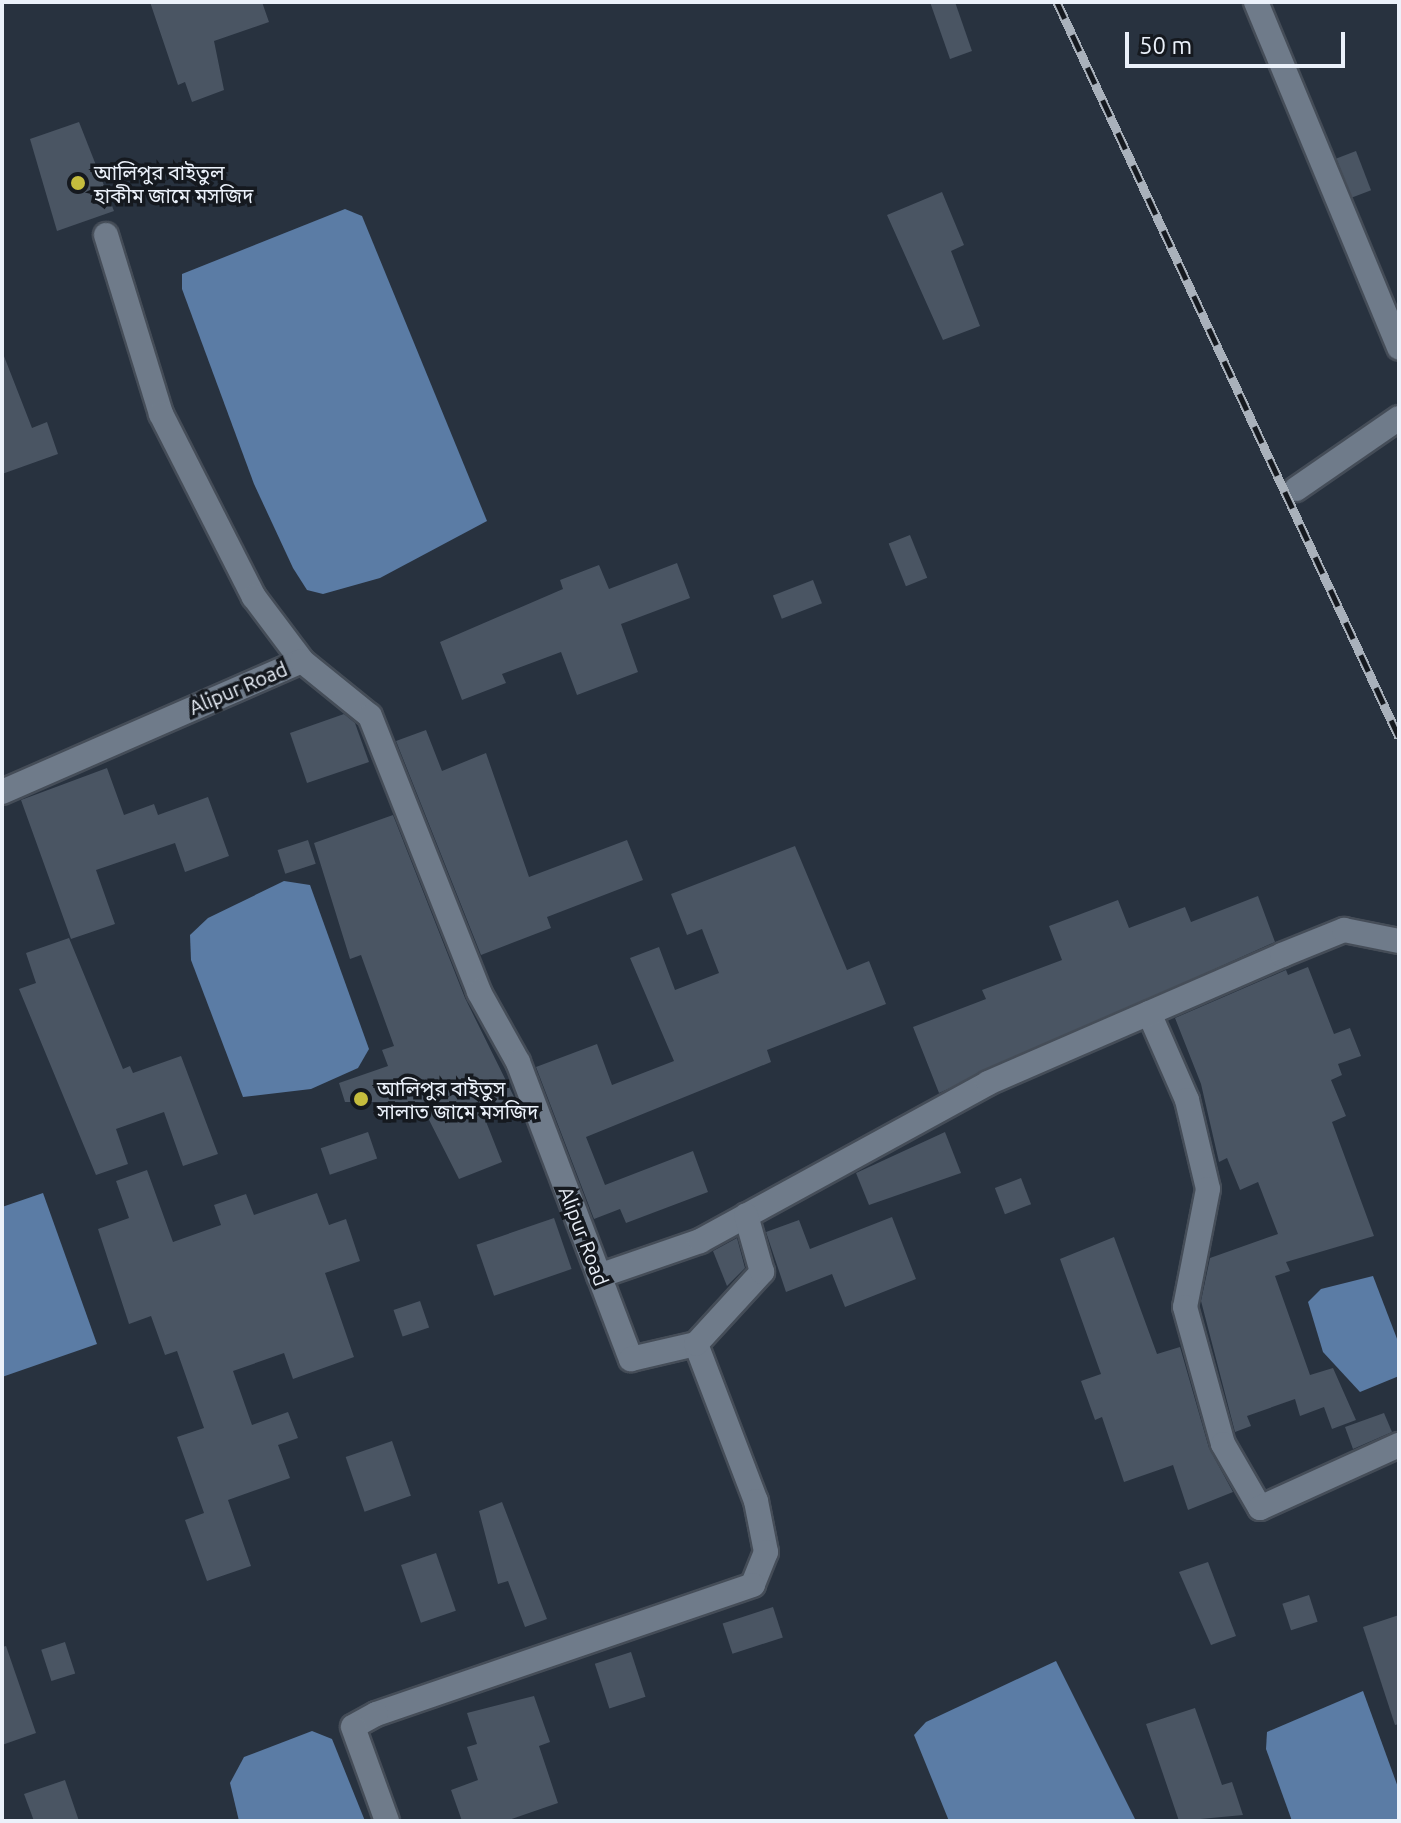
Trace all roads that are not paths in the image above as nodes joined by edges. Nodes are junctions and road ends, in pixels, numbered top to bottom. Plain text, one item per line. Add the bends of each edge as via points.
1 (1256, 2) edge
2 (106, 235) dead end
3 (1399, 348) edge
4 (1399, 418) edge
5 (1296, 489) dead end
6 (302, 661) junction
7 (2, 792) edge
8 (1399, 941) edge
9 (1149, 1013) junction
10 (746, 1215) junction
11 (599, 1276) junction
12 (696, 1344) junction
13 (1399, 1445) edge
14 (387, 1821) edge

1 - 3 street
2 - 6 street via 161,414 254,597
4 - 5 street
6 - 7 street, Alipur Road
6 - 11 street, Alipur Road via 370,716 479,992 518,1062
8 - 9 street via 1344,930
9 - 10 street via 988,1083
9 - 13 street via 1187,1100 1208,1189 1185,1307 1230,1457 1260,1508
10 - 11 street via 700,1241
10 - 12 street via 762,1272
11 - 12 street, Alipur Road via 631,1359
12 - 14 street via 756,1501 766,1552 753,1585 376,1714 353,1727

